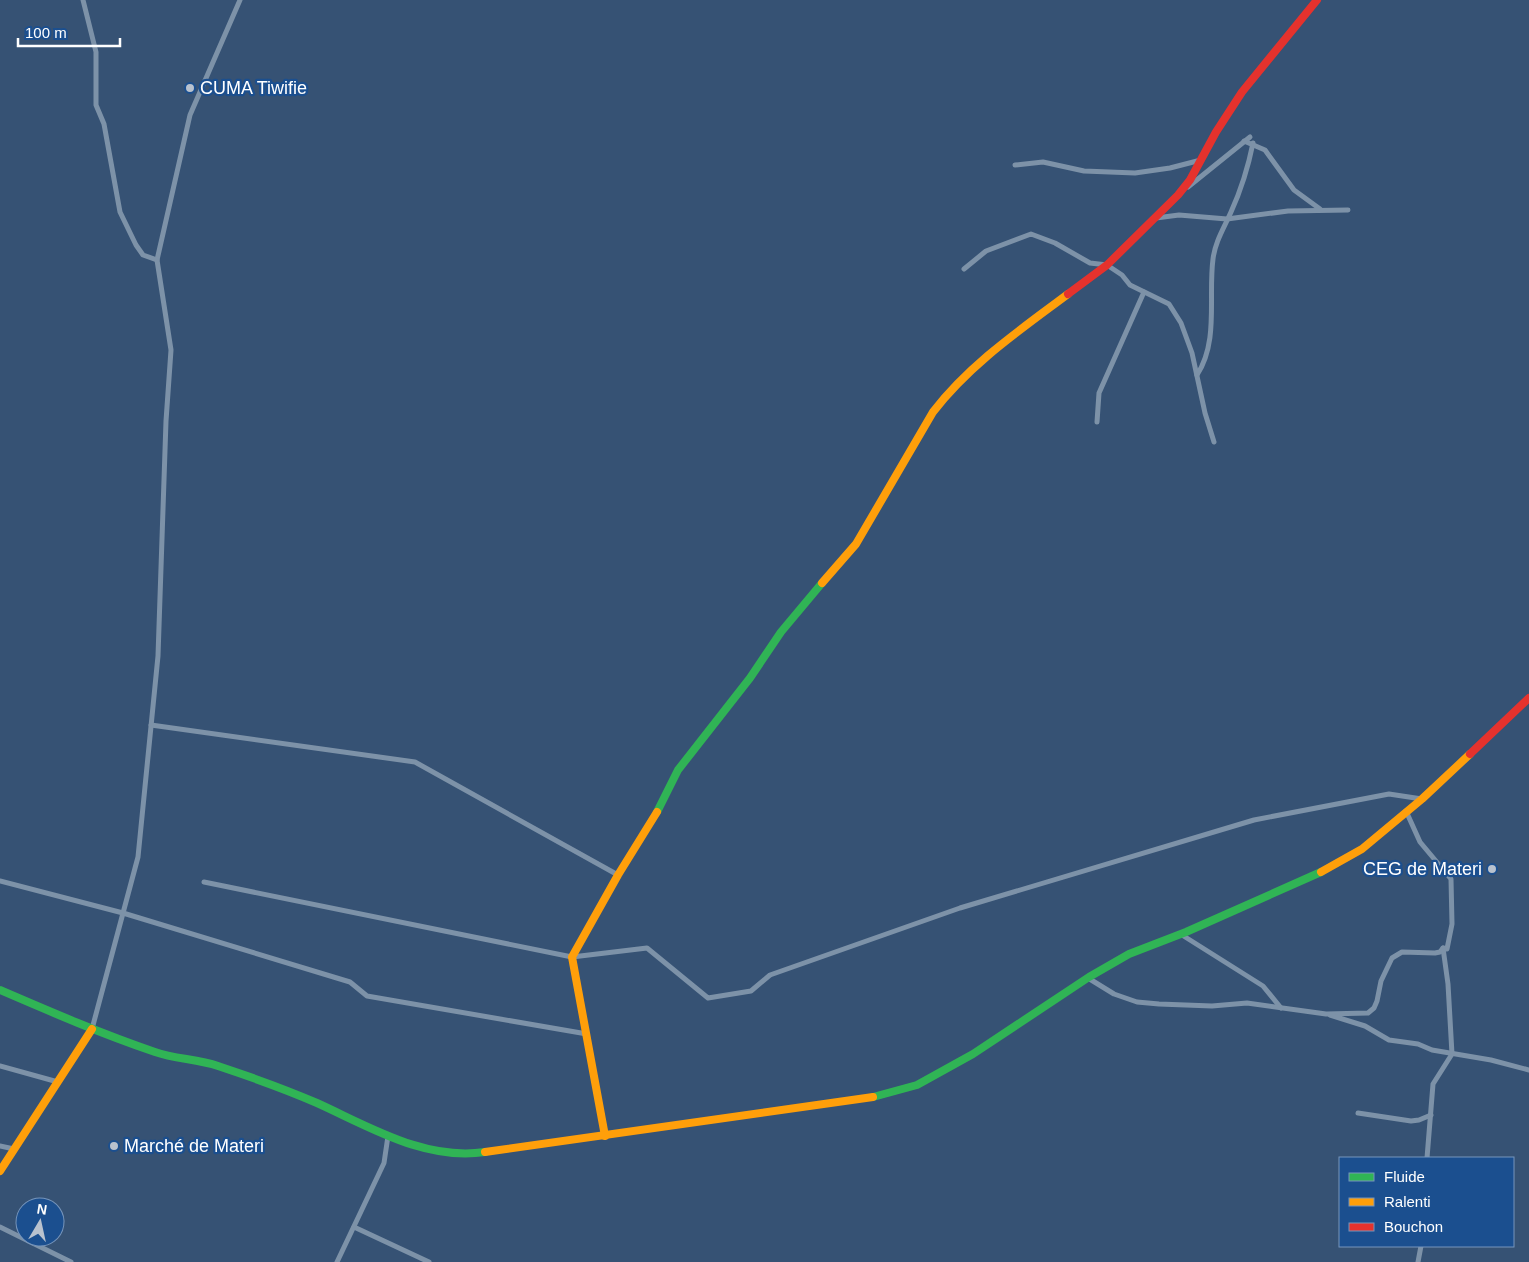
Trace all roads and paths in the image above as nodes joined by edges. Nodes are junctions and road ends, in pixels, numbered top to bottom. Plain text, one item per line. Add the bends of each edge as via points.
1 (83, 0) edge
2 (240, 0) edge
3 (1318, 0) edge
4 (1250, 137) dead end
5 (1244, 141) junction
6 (1253, 143) junction
7 (1202, 159) junction
8 (1014, 166) dead end
9 (1178, 195) junction
10 (1321, 209) junction
11 (1348, 210) dead end
12 (1153, 218) junction
13 (1227, 219) junction
14 (157, 260) junction
15 (1107, 265) junction
16 (964, 269) dead end
17 (1144, 292) junction
18 (1197, 375) junction
19 (1096, 422) dead end
20 (1214, 442) dead end
21 (1529, 698) edge
22 (151, 725) junction
23 (1422, 799) junction
24 (1406, 811) junction
25 (618, 875) junction
26 (0, 881) edge
27 (204, 882) dead end
28 (123, 913) junction
29 (1179, 934) junction
30 (1443, 948) junction
31 (572, 957) junction
32 (1088, 978) junction
33 (0, 990) edge
34 (1281, 1008) junction
35 (1326, 1014) junction
36 (92, 1029) junction
37 (587, 1034) junction
38 (1452, 1054) junction
39 (0, 1066) edge
40 (1529, 1070) edge
41 (58, 1082) junction
42 (1358, 1113) dead end
43 (1431, 1115) junction
44 (388, 1136) junction
45 (605, 1136) junction
46 (0, 1146) edge
47 (14, 1149) junction
48 (1427, 1157) edge
49 (0, 1171) edge
50 (354, 1226) junction
51 (0, 1227) edge
52 (1420, 1247) edge
53 (71, 1262) edge
54 (337, 1262) edge
55 (429, 1262) edge
56 (1418, 1262) edge

1 - 14 street via 96,52 96,105 104,124 120,212 136,246 143,254
2 - 14 street via 190,115
3 - 7 main road via 1242,92
4 - 5 street
5 - 6 street
5 - 9 street
6 - 10 street via 1264,150 1294,190
6 - 13 street via 1248,170
7 - 8 street via 1136,173 1084,171 1043,162
7 - 9 main road
9 - 12 main road
10 - 11 street
10 - 13 street
12 - 13 street via 1179,215
12 - 15 main road
13 - 18 street via 1213,258 1210,335
14 - 22 street via 171,350 158,656
15 - 16 street via 1090,263 1055,243 1031,234 986,251
15 - 17 street via 1130,285
15 - 25 main road via 1001,344 947,394 933,412 856,544 781,632 750,678 678,770 659,810
17 - 18 street via 1169,304 1190,347
17 - 19 street via 1099,393
18 - 20 street
21 - 23 main road
22 - 25 street via 414,762
22 - 28 street via 138,857
23 - 24 main road
23 - 31 street via 1390,794 1254,820 960,908 770,975 752,991 708,998 647,948
24 - 29 main road via 1362,849 1314,876
24 - 30 street via 1420,842 1451,879 1452,924 1447,949
25 - 31 main road
26 - 28 street
27 - 31 street
28 - 36 street
28 - 37 street via 350,982 367,996
29 - 32 main road via 1129,954
29 - 34 street via 1263,986
30 - 35 street via 1440,952 1402,952 1392,958 1381,981 1374,1008 1368,1012
30 - 38 street
31 - 37 main road
32 - 34 street via 1100,988 1137,1002 1212,1006 1247,1003
32 - 45 main road via 973,1054 917,1085 875,1097
33 - 36 main road
34 - 35 street
35 - 38 street via 1365,1026 1389,1040
36 - 41 main road
36 - 44 main road via 157,1053 216,1065 315,1102
37 - 45 main road
38 - 40 street
38 - 43 street via 1433,1084
39 - 41 street
41 - 47 main road
42 - 43 street via 1412,1121
43 - 48 street
44 - 45 main road via 437,1152 465,1155
44 - 50 street via 384,1164
46 - 47 street
47 - 49 main road
50 - 54 street
50 - 55 street
51 - 53 street
52 - 56 street

